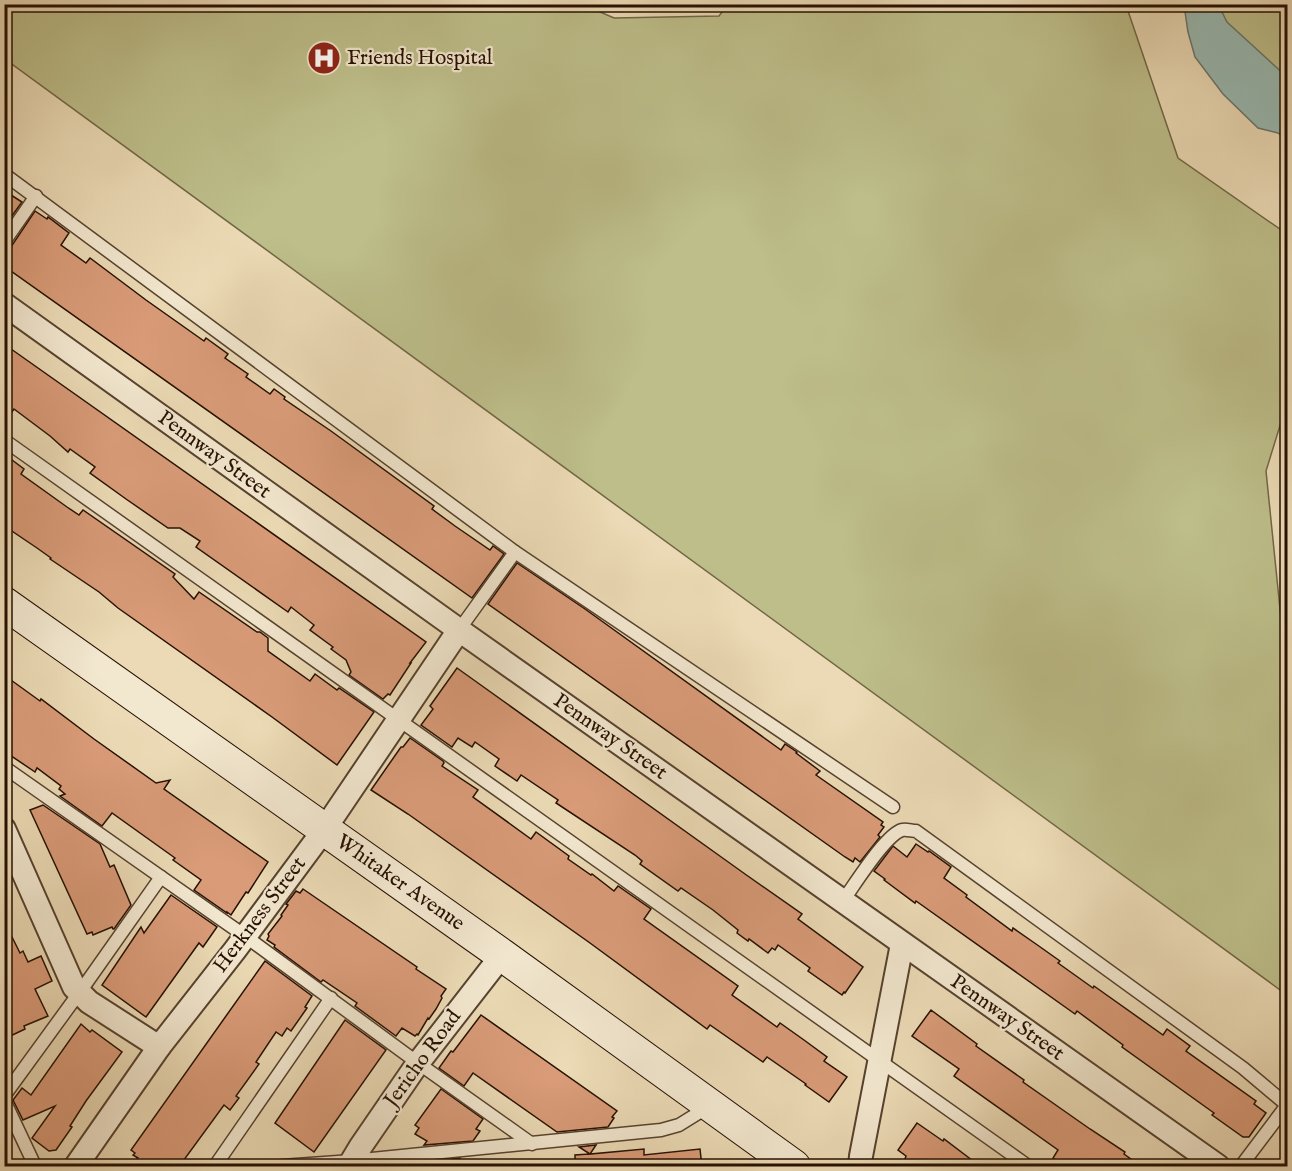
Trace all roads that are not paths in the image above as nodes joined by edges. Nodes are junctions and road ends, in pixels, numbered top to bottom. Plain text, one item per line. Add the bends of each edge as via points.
1 (4, 174) edge
2 (36, 196) junction
3 (4, 242) edge
4 (4, 304) edge
5 (4, 440) edge
6 (515, 552) junction
7 (8, 610) edge
8 (459, 630) junction
9 (399, 721) junction
10 (4, 767) edge
11 (893, 807) dead end
12 (4, 829) edge
13 (324, 830) junction
14 (161, 877) junction
15 (843, 902) junction
16 (245, 936) junction
17 (902, 944) junction
18 (502, 955) junction
19 (80, 993) junction
20 (331, 998) junction
21 (159, 1047) junction
22 (879, 1060) junction
23 (418, 1063) junction
24 (4, 1098) edge
25 (710, 1106) junction
26 (532, 1144) junction
27 (351, 1164) edge
28 (35, 1167) edge
29 (76, 1167) edge
30 (215, 1167) edge
31 (282, 1167) edge
32 (794, 1167) edge
33 (860, 1167) edge
34 (1028, 1167) edge
35 (1218, 1167) edge
36 (1241, 1167) edge

1 - 2 lane
2 - 3 lane
2 - 6 lane
4 - 8 street, Pennway Street
5 - 9 lane
6 - 8 lane
6 - 11 lane
7 - 13 main road, Whitaker Avenue
8 - 9 street, Herkness Street
8 - 15 street, Pennway Street
9 - 13 street, Herkness Street
9 - 22 lane
10 - 14 lane
12 - 19 street
13 - 16 street, Herkness Street
13 - 18 main road, Whitaker Avenue
14 - 16 lane
14 - 19 lane
15 - 17 street, Pennway Street
15 - 36 lane via 884,844 904,830 916,831 1243,1068 1287,1105
16 - 20 lane
16 - 21 street, Herkness Street
17 - 22 street
17 - 35 street, Pennway Street
18 - 23 street, Jericho Road
18 - 25 main road, Whitaker Avenue
19 - 21 street
19 - 24 lane
20 - 23 lane
20 - 30 lane
21 - 29 street, Herkness Street
22 - 33 street
22 - 34 lane
23 - 26 lane
23 - 27 street, Jericho Road
24 - 28 lane
25 - 26 lane via 662,1131
25 - 32 main road, Whitaker Avenue
26 - 27 lane
27 - 31 lane

